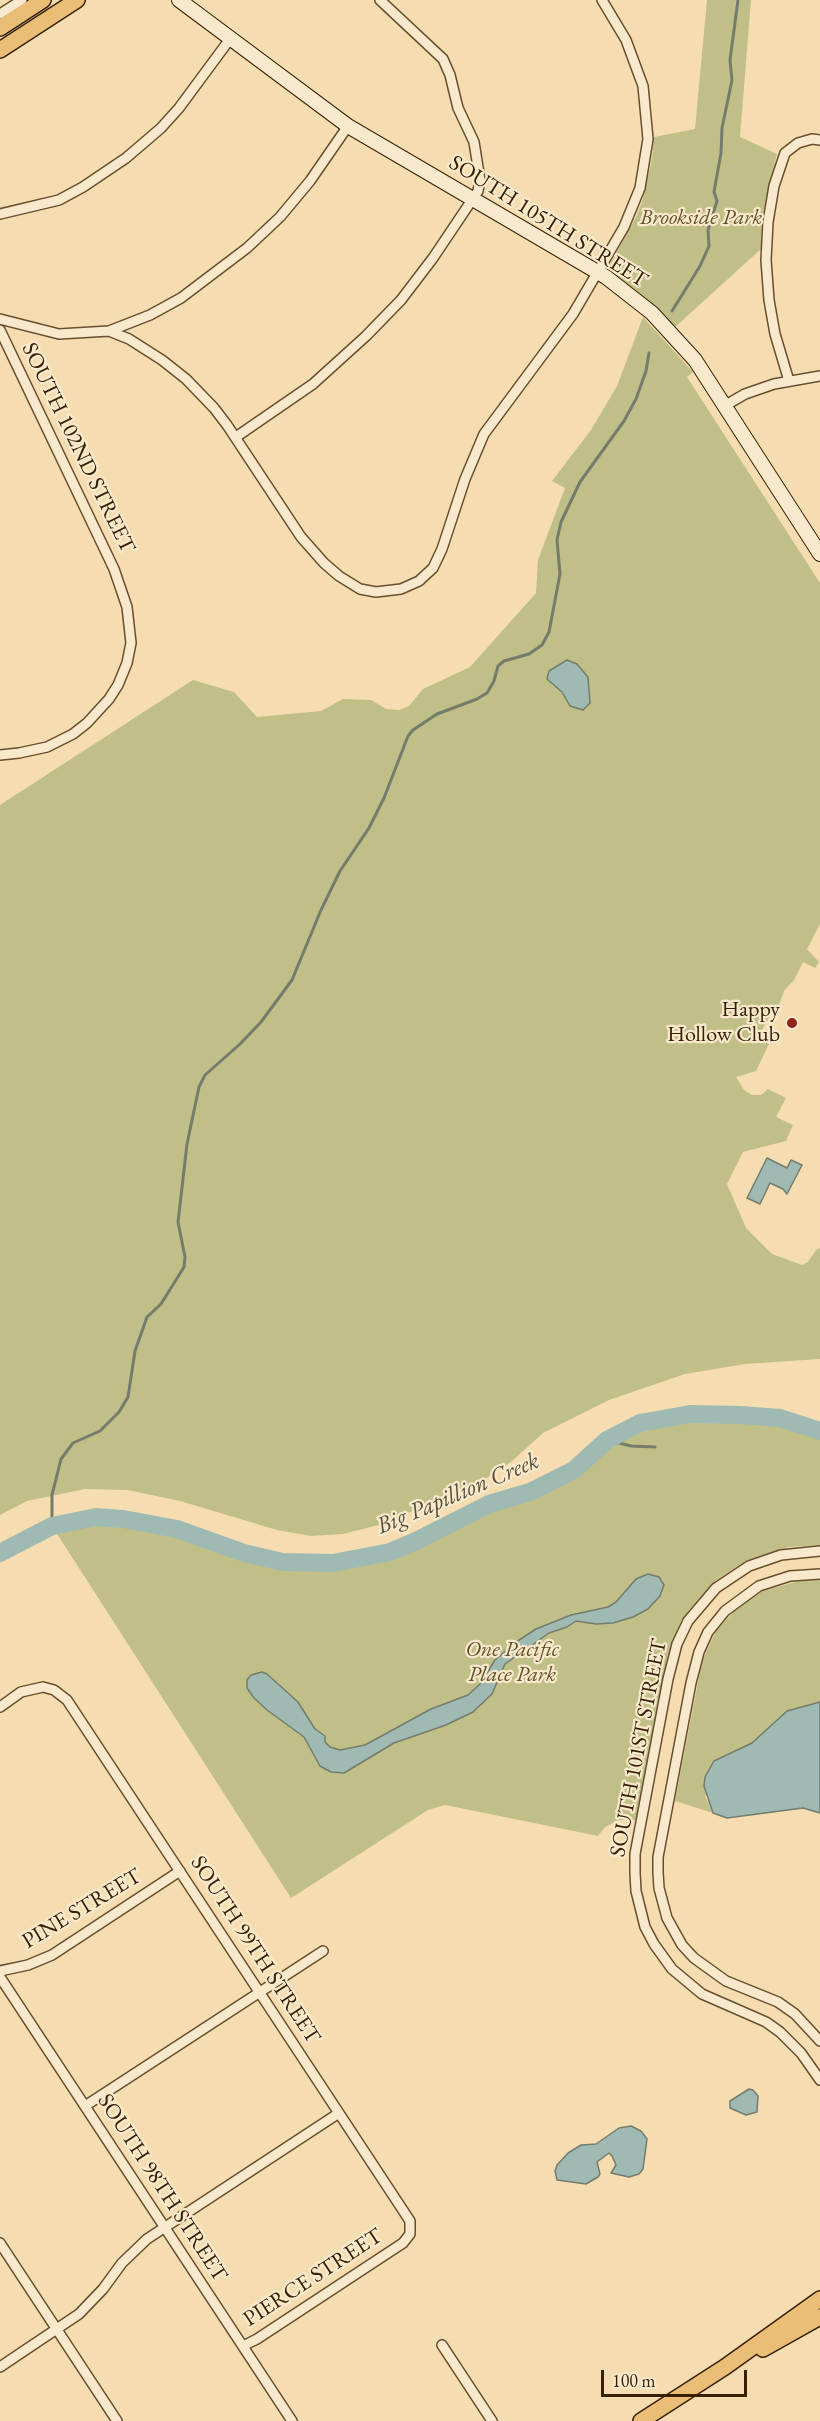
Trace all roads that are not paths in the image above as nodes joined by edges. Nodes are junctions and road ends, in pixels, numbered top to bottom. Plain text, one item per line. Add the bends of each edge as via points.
1 (22, 0) edge
2 (43, 0) edge
3 (77, 0) edge
4 (179, 0) edge
5 (380, 0) edge
6 (602, 0) edge
7 (0, 14) edge
8 (0, 28) edge
9 (230, 39) junction
10 (0, 50) edge
11 (348, 126) junction
12 (820, 140) edge
13 (473, 200) junction
14 (0, 214) edge
15 (599, 272) junction
16 (0, 319) edge
17 (0, 330) edge
18 (109, 331) junction
19 (820, 376) edge
20 (789, 381) junction
21 (726, 405) junction
22 (236, 437) junction
23 (820, 554) edge
24 (0, 755) edge
25 (820, 1551) edge
26 (820, 1574) edge
27 (0, 1707) edge
28 (180, 1871) junction
29 (323, 1951) dead end
30 (0, 1971) edge
31 (0, 1977) edge
32 (260, 1993) junction
33 (820, 2041) edge
34 (820, 2080) edge
35 (85, 2106) junction
36 (339, 2113) junction
37 (165, 2227) junction
38 (0, 2243) edge
39 (403, 2243) joint
40 (820, 2299) edge
41 (820, 2317) edge
42 (57, 2330) junction
43 (442, 2345) dead end
44 (243, 2346) junction
45 (0, 2367) edge
46 (725, 2367) junction
47 (117, 2421) edge
48 (292, 2421) edge
49 (492, 2421) edge
50 (641, 2421) edge

1 - 7 street
2 - 8 main road
3 - 10 main road
4 - 9 street, SOUTH 105TH STREET
5 - 13 street via 440,55 446,67 476,149 480,180
6 - 15 street via 639,71 648,139 635,203
9 - 11 street, SOUTH 105TH STREET
9 - 14 street via 179,108 126,158 59,200
11 - 13 street, SOUTH 105TH STREET
11 - 18 street via 310,182 247,248 181,298
12 - 20 street via 798,143 785,153 768,222 769,300
13 - 15 street, SOUTH 105TH STREET
13 - 22 street via 407,292 366,336 313,384
15 - 21 street, SOUTH 105TH STREET via 665,325
15 - 22 street via 484,434 433,568 408,587 392,591 360,589 339,576 310,548
16 - 18 street via 59,334
17 - 24 street, SOUTH 102ND STREET via 120,584 130,620 131,643 123,674 109,699 87,723 62,741 34,751
18 - 22 street via 129,339 178,373 214,408
19 - 20 street
20 - 21 street via 759,388
21 - 23 street, SOUTH 105TH STREET
25 - 34 street, SOUTH 101ST STREET via 774,1556 735,1574 700,1604 683,1630 673,1657 635,1854 636,1891 645,1927 677,1974 702,1994 780,2032
26 - 33 street, SOUTH 101ST STREET via 780,1579 747,1593 711,1628 695,1663 658,1857 664,1911 694,1958 726,1981 778,2002
27 - 28 street, SOUTH 99TH STREET via 32,1688 47,1687 67,1700
28 - 30 street, PINE STREET via 52,1955
28 - 32 street, SOUTH 99TH STREET
29 - 32 street
31 - 35 street, SOUTH 98TH STREET
32 - 35 street
32 - 36 street, SOUTH 99TH STREET
35 - 37 street, SOUTH 98TH STREET
36 - 37 street
36 - 39 street, SOUTH 99TH STREET via 410,2221 410,2234
37 - 42 street via 135,2249 92,2302
37 - 44 street, SOUTH 98TH STREET
38 - 42 street
39 - 44 street, PIERCE STREET
40 - 46 main road
41 - 46 main road
42 - 45 street
42 - 47 street
43 - 49 street
44 - 48 street, SOUTH 98TH STREET
46 - 50 main road

